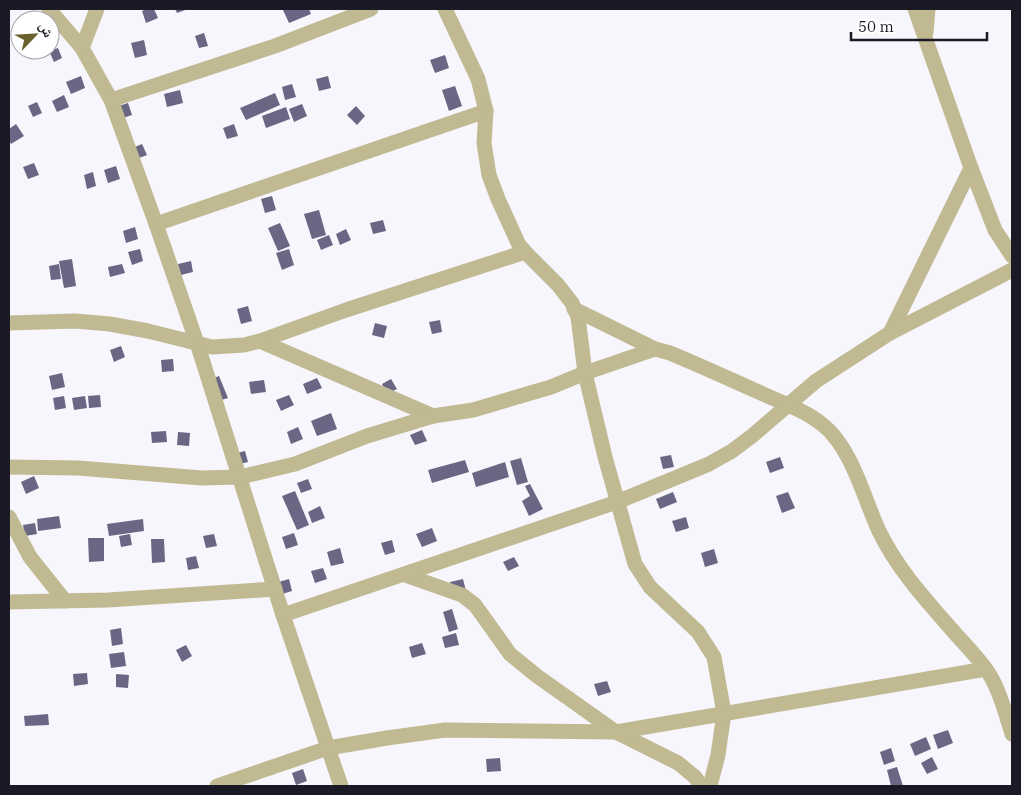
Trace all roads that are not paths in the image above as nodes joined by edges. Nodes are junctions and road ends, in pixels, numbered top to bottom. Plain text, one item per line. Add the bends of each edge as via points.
1 (49, 9) edge
2 (97, 9) edge
3 (371, 9) edge
4 (445, 9) edge
5 (915, 9) edge
6 (928, 9) edge
7 (926, 36) junction
8 (82, 48) junction
9 (111, 100) junction
10 (486, 111) junction
11 (971, 168) junction
12 (156, 224) junction
13 (525, 252) junction
14 (1012, 256) edge
15 (1012, 270) edge
16 (574, 310) junction
17 (9, 323) edge
18 (890, 333) junction
19 (260, 341) junction
20 (197, 344) junction
21 (655, 349) junction
22 (585, 373) junction
23 (786, 404) junction
24 (433, 416) junction
25 (9, 467) edge
26 (240, 477) junction
27 (617, 502) junction
28 (9, 517) edge
29 (404, 575) junction
30 (275, 589) junction
31 (65, 601) junction
32 (9, 602) edge
33 (283, 615) junction
34 (986, 669) junction
35 (724, 713) junction
36 (616, 732) junction
37 (1012, 734) edge
38 (328, 748) junction
39 (217, 786) edge
40 (341, 786) edge
41 (701, 786) edge
42 (710, 786) edge

1 - 8 street
2 - 8 street
3 - 9 street via 275,46
4 - 10 street via 475,72
5 - 7 street
6 - 7 street
7 - 11 street
8 - 9 street
9 - 12 street
10 - 12 street
10 - 13 street via 484,143 489,175
11 - 14 street via 995,230
11 - 18 street
12 - 20 street
13 - 16 street via 558,285
13 - 19 street
15 - 18 street
16 - 21 street
16 - 22 street via 578,318
17 - 20 street via 74,321 110,324
18 - 23 street
19 - 20 street via 226,347
19 - 24 street
20 - 26 street
21 - 22 street
21 - 23 street
22 - 24 street via 514,399
22 - 27 street
23 - 27 street via 732,451 709,464
23 - 34 street via 823,425 834,436 857,476 897,564 913,587
24 - 26 street via 367,436 295,464
25 - 26 street via 78,468 202,478
26 - 30 street
27 - 29 street
27 - 35 street via 635,564 650,586 698,632 714,657
28 - 31 street via 30,557
29 - 33 street
29 - 36 street via 462,595 475,605 510,654
30 - 31 street
30 - 33 street
31 - 32 street
33 - 38 street
34 - 35 street
34 - 37 street via 997,688
35 - 36 street
35 - 42 street
36 - 38 street via 445,730
36 - 41 street via 678,763
38 - 39 street
38 - 40 street

